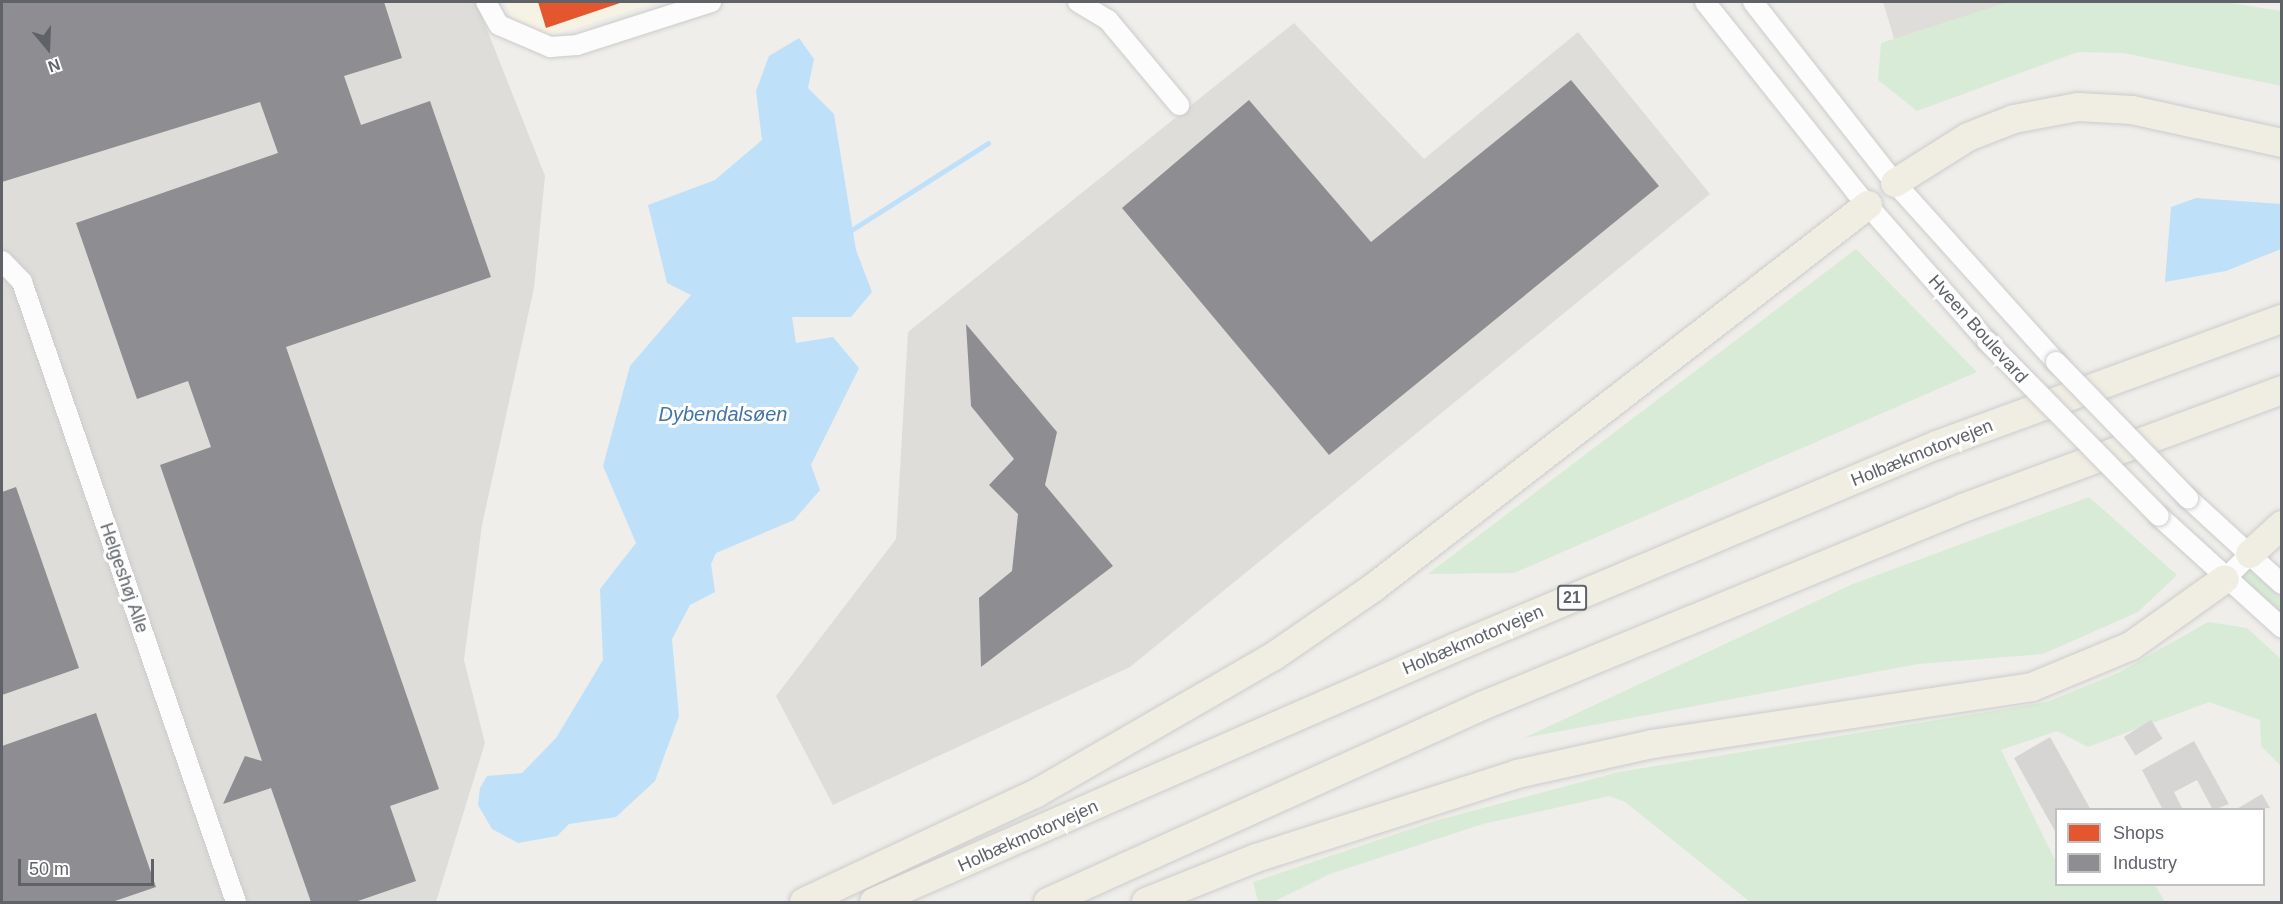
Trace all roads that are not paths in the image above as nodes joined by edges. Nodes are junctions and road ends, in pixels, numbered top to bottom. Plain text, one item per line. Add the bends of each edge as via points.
1 (486, 2) edge
2 (711, 2) edge
3 (1078, 2) edge
4 (1705, 2) edge
5 (1753, 2) edge
6 (1179, 105) dead end
7 (2282, 143) edge
8 (1894, 183) junction
9 (1869, 205) junction
10 (2, 261) edge
11 (2282, 319) edge
12 (2282, 390) edge
13 (2282, 525) edge
14 (2250, 554) junction
15 (2225, 579) junction
16 (2282, 584) edge
17 (2282, 628) edge
18 (236, 903) edge
19 (804, 903) edge
20 (874, 903) edge
21 (1048, 903) edge
22 (1146, 903) edge

1 - 2 street via 499,25 550,47 578,45
3 - 6 street via 1108,20
4 - 9 street, Hveen Boulevard
5 - 8 street, Hveen Boulevard
7 - 8 highway via 2132,110 2078,107 2014,119 1968,137
8 - 9 street
8 - 14 street, Hveen Boulevard, bridge via 2022,327 2188,498
9 - 15 street, Hveen Boulevard, bridge via 1988,341
9 - 19 highway via 1373,588 1274,656 1035,794
10 - 18 street, Helgeshøj Alle via 22,282
11 - 20 highway, Holbækmotorvejen / 21 via 1937,445 1454,648
12 - 21 highway via 1963,508 1504,697
13 - 14 highway
14 - 15 street
14 - 16 street, Hveen Boulevard
15 - 17 street, Hveen Boulevard
15 - 22 highway via 2131,646 2032,687 1652,744 1517,774 1266,854

